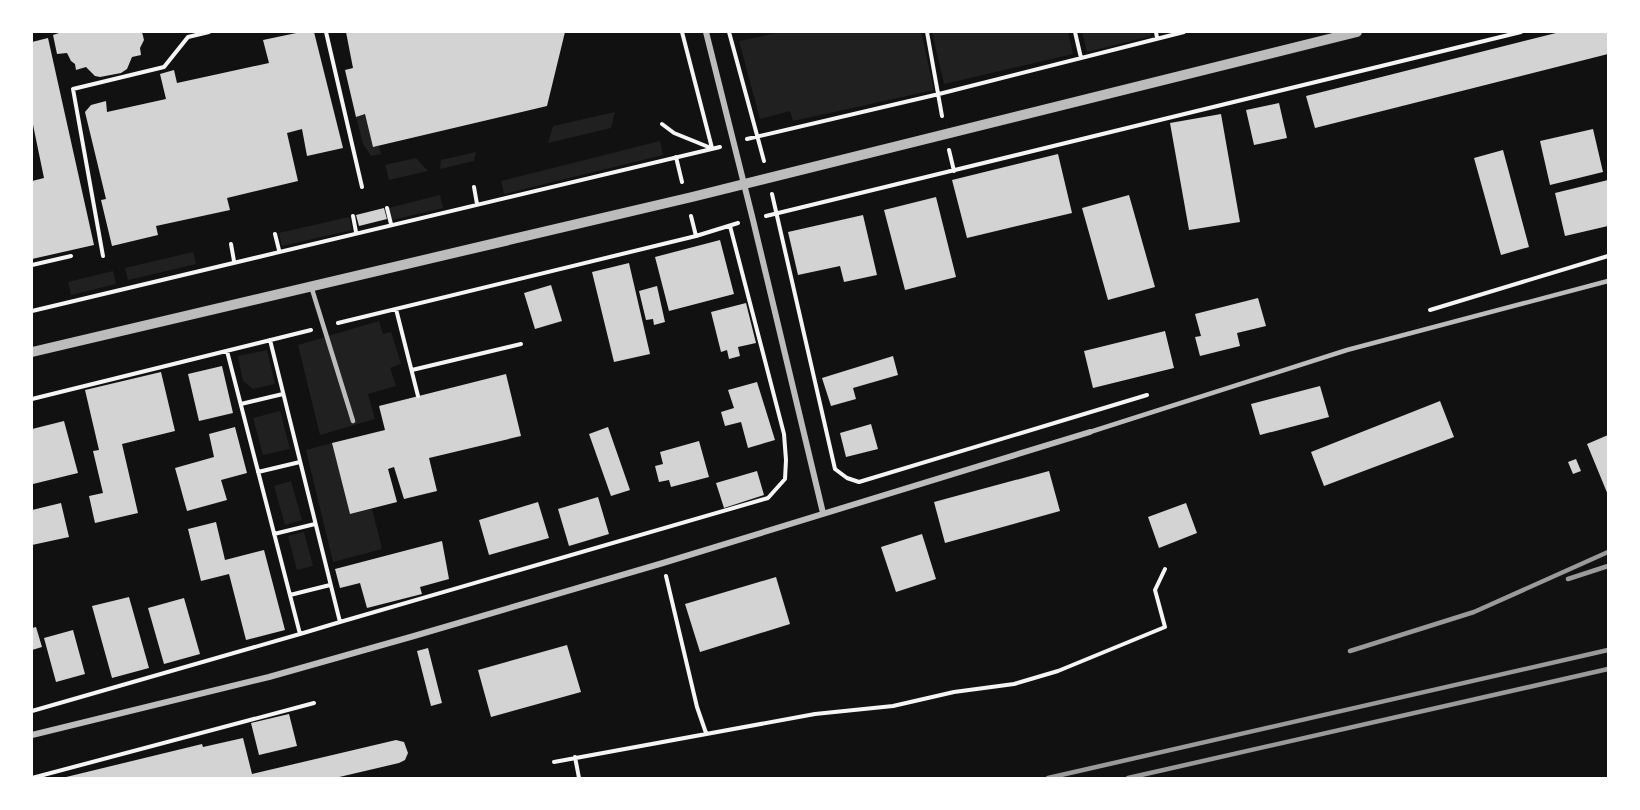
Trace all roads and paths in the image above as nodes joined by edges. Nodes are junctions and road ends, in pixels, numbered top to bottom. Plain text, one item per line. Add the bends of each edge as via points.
1 (209, 32) edge
2 (326, 32) edge
3 (682, 32) edge
4 (706, 32) edge
5 (729, 32) edge
6 (927, 32) edge
7 (1075, 32) edge
8 (1156, 32) edge
9 (1184, 32) edge
10 (1358, 32) edge
11 (1521, 32) edge
12 (1157, 38) junction
13 (1081, 57) junction
14 (939, 94) junction
15 (662, 124) dead end
16 (945, 134) junction
17 (757, 136) junction
18 (733, 143) junction
19 (712, 148) junction
20 (954, 171) junction
21 (768, 178) junction
22 (743, 184) junction
23 (362, 187) dead end
24 (474, 187) dead end
25 (477, 204) junction
26 (387, 208) dead end
27 (777, 213) junction
28 (353, 216) dead end
29 (753, 220) junction
30 (390, 224) junction
31 (730, 226) junction
32 (356, 232) junction
33 (275, 234) dead end
34 (231, 244) dead end
35 (279, 250) junction
36 (71, 256) dead end
37 (103, 256) dead end
38 (1608, 256) edge
39 (234, 261) junction
40 (32, 265) edge
41 (1608, 281) edge
42 (311, 286) junction
43 (396, 309) junction
44 (32, 310) edge
45 (1425, 311) dead end
46 (324, 327) junction
47 (270, 340) junction
48 (521, 344) dead end
49 (227, 351) junction
50 (32, 352) edge
51 (412, 370) junction
52 (283, 394) junction
53 (1150, 394) dead end
54 (418, 396) dead end
55 (32, 399) edge
56 (241, 404) junction
57 (353, 422) dead end
58 (1090, 432) joint
59 (300, 462) junction
60 (258, 472) junction
61 (823, 513) junction
62 (315, 524) junction
63 (274, 534) junction
64 (663, 563) junction
65 (1165, 569) dead end
66 (330, 585) junction
67 (290, 595) junction
68 (340, 622) junction
69 (300, 634) junction
70 (314, 703) dead end
71 (32, 711) edge
72 (706, 733) junction
73 (32, 735) edge
74 (575, 757) junction
75 (554, 762) dead end
76 (32, 778) edge
77 (579, 778) edge

1 - 37 path via 188,37 164,67 73,89
2 - 23 path
3 - 19 path
4 - 18 street
5 - 17 path
6 - 14 path
7 - 13 path
8 - 12 path
9 - 12 path
10 - 16 street
11 - 20 path
12 - 13 path
13 - 14 path
14 - 16 path
14 - 17 path
15 - 19 path
16 - 20 path
16 - 21 street
17 - 18 path
17 - 21 path
18 - 19 path
18 - 22 street
19 - 25 path
20 - 27 path
21 - 22 street
21 - 27 path
22 - 29 street
22 - 42 street
24 - 25 path
25 - 30 path
26 - 30 path
27 - 29 path
27 - 53 path via 835,469 847,478 860,482
28 - 32 path
29 - 31 path
29 - 61 street
30 - 32 path
31 - 43 path
31 - 68 path via 784,434 785,479 768,498
32 - 35 path
33 - 35 path
34 - 39 path
35 - 39 path
36 - 40 path
38 - 45 path
39 - 44 path
41 - 58 lane via 1347,350
42 - 46 lane
42 - 50 street
43 - 46 path
43 - 51 path
46 - 47 path
46 - 57 lane
47 - 49 path
47 - 52 path
48 - 51 path
49 - 55 path
49 - 56 path
51 - 54 path
52 - 56 path
52 - 59 path
56 - 60 path
58 - 61 street
59 - 60 path
59 - 62 path
60 - 63 path
61 - 64 street
62 - 63 path
62 - 66 path
63 - 67 path
64 - 72 path
64 - 73 street via 280,674
65 - 72 path via 1155,590 1165,627 1058,671 1014,684 893,706 815,714
66 - 67 path
66 - 68 path
67 - 69 path
68 - 69 path
69 - 71 path
70 - 76 path
72 - 74 path
74 - 75 path
74 - 77 path

